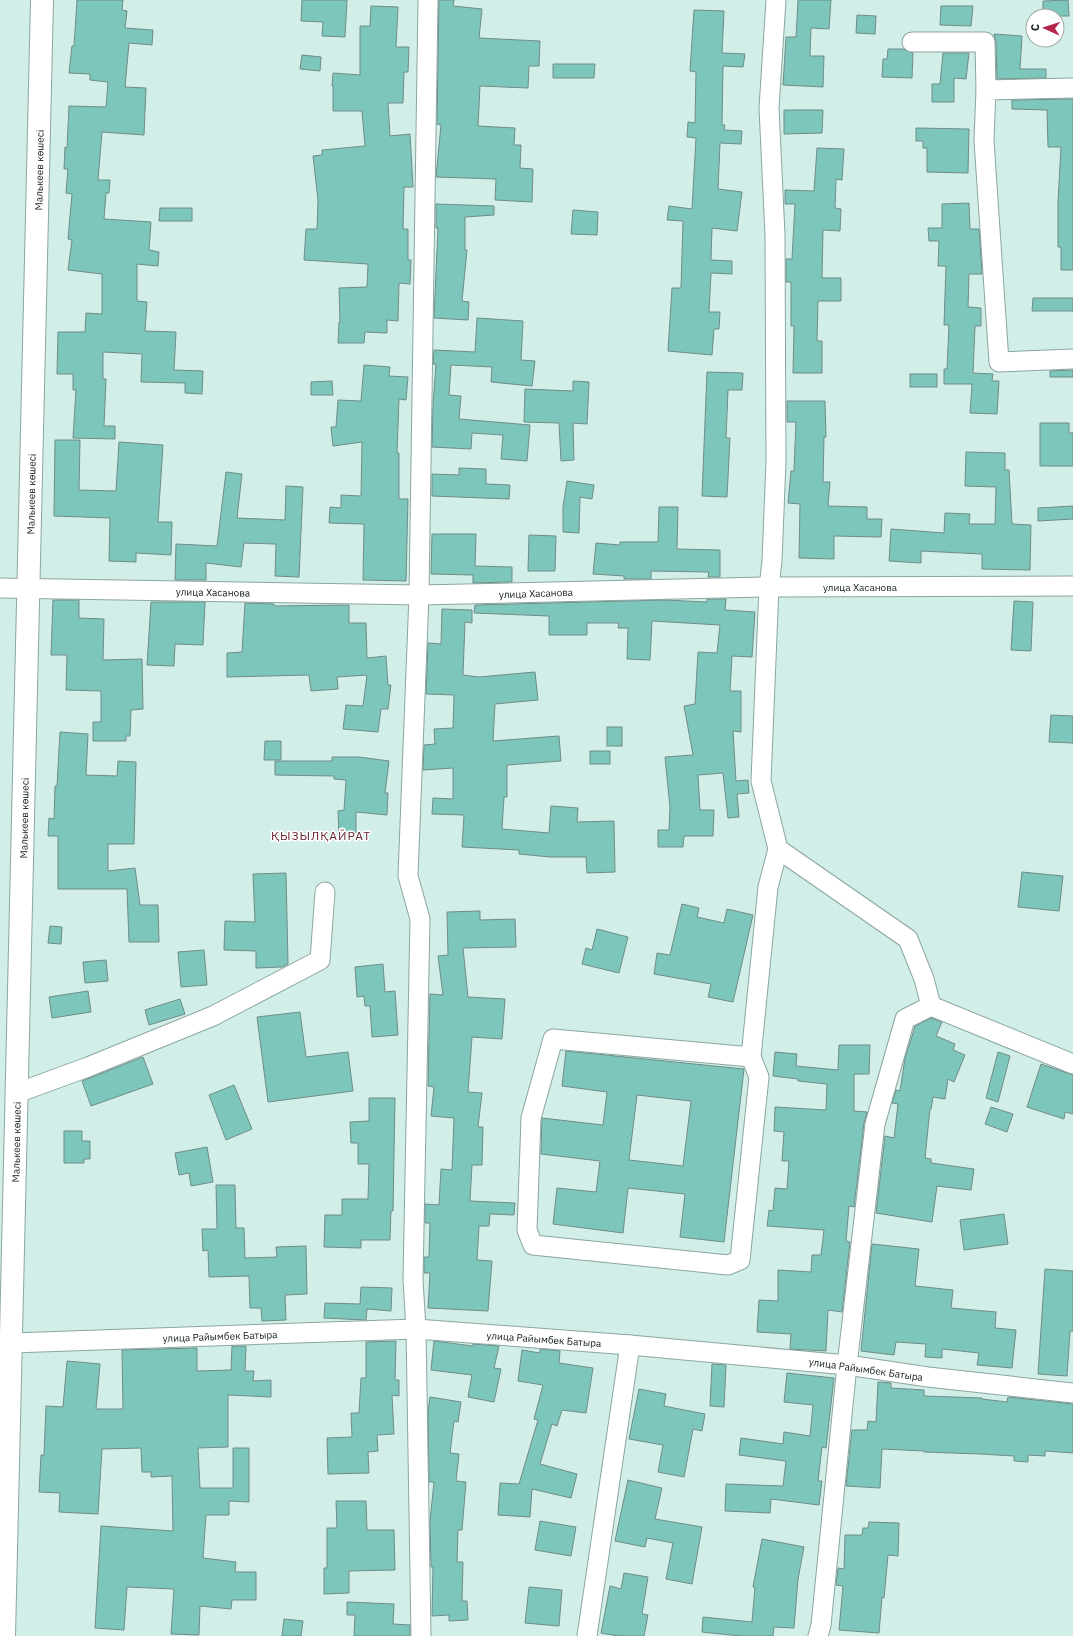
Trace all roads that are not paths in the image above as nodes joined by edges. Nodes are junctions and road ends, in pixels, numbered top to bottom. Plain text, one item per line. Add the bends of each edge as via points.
1 (42, 0) edge
2 (428, 0) edge
3 (776, 0) edge
4 (912, 42) dead end
5 (1073, 88) edge
6 (986, 90) junction
7 (1073, 359) edge
8 (1073, 586) edge
9 (768, 587) junction
10 (0, 588) edge
11 (29, 589) junction
12 (419, 595) junction
13 (778, 849) junction
14 (325, 892) dead end
15 (931, 1006) junction
16 (752, 1057) junction
17 (1073, 1064) edge
18 (17, 1093) junction
19 (7, 1250) edge
20 (416, 1329) junction
21 (12, 1344) junction
22 (630, 1345) junction
23 (847, 1364) junction
24 (1073, 1393) edge
25 (4, 1636) edge
26 (421, 1636) edge
27 (587, 1636) edge
28 (818, 1636) edge

1 - 11 main road, Малькеев көшесі
2 - 12 street
3 - 9 street via 769,108 775,235 776,461 772,561
4 - 6 street via 984,42
5 - 6 street
6 - 7 street via 984,142 999,362
8 - 9 street, улица Хасанова
9 - 12 street, улица Хасанова
9 - 13 street via 761,782
10 - 11 street, улица Хасанова
11 - 12 street, улица Хасанова
11 - 18 main road, Малькеев көшесі
12 - 20 street via 408,876 420,919 413,1280
13 - 15 street via 908,939 924,979
13 - 16 street via 768,887
14 - 18 street via 320,960 213,1016
15 - 17 street
15 - 23 street via 905,1019 874,1124
16 - 16 street via 759,1077 740,1260 728,1266 532,1245 527,1230 531,1118 553,1039
18 - 19 main road, Малькеев көшесі
19 - 21 main road, Малькеев көшесі
20 - 21 street, улица Райымбек Батыра
20 - 22 street, улица Райымбек Батыра
20 - 26 street
21 - 25 main road, Малькеев көшесі
22 - 23 street, улица Райымбек Батыра
22 - 27 street
23 - 24 street, улица Райымбек Батыра via 928,1377
23 - 28 street

